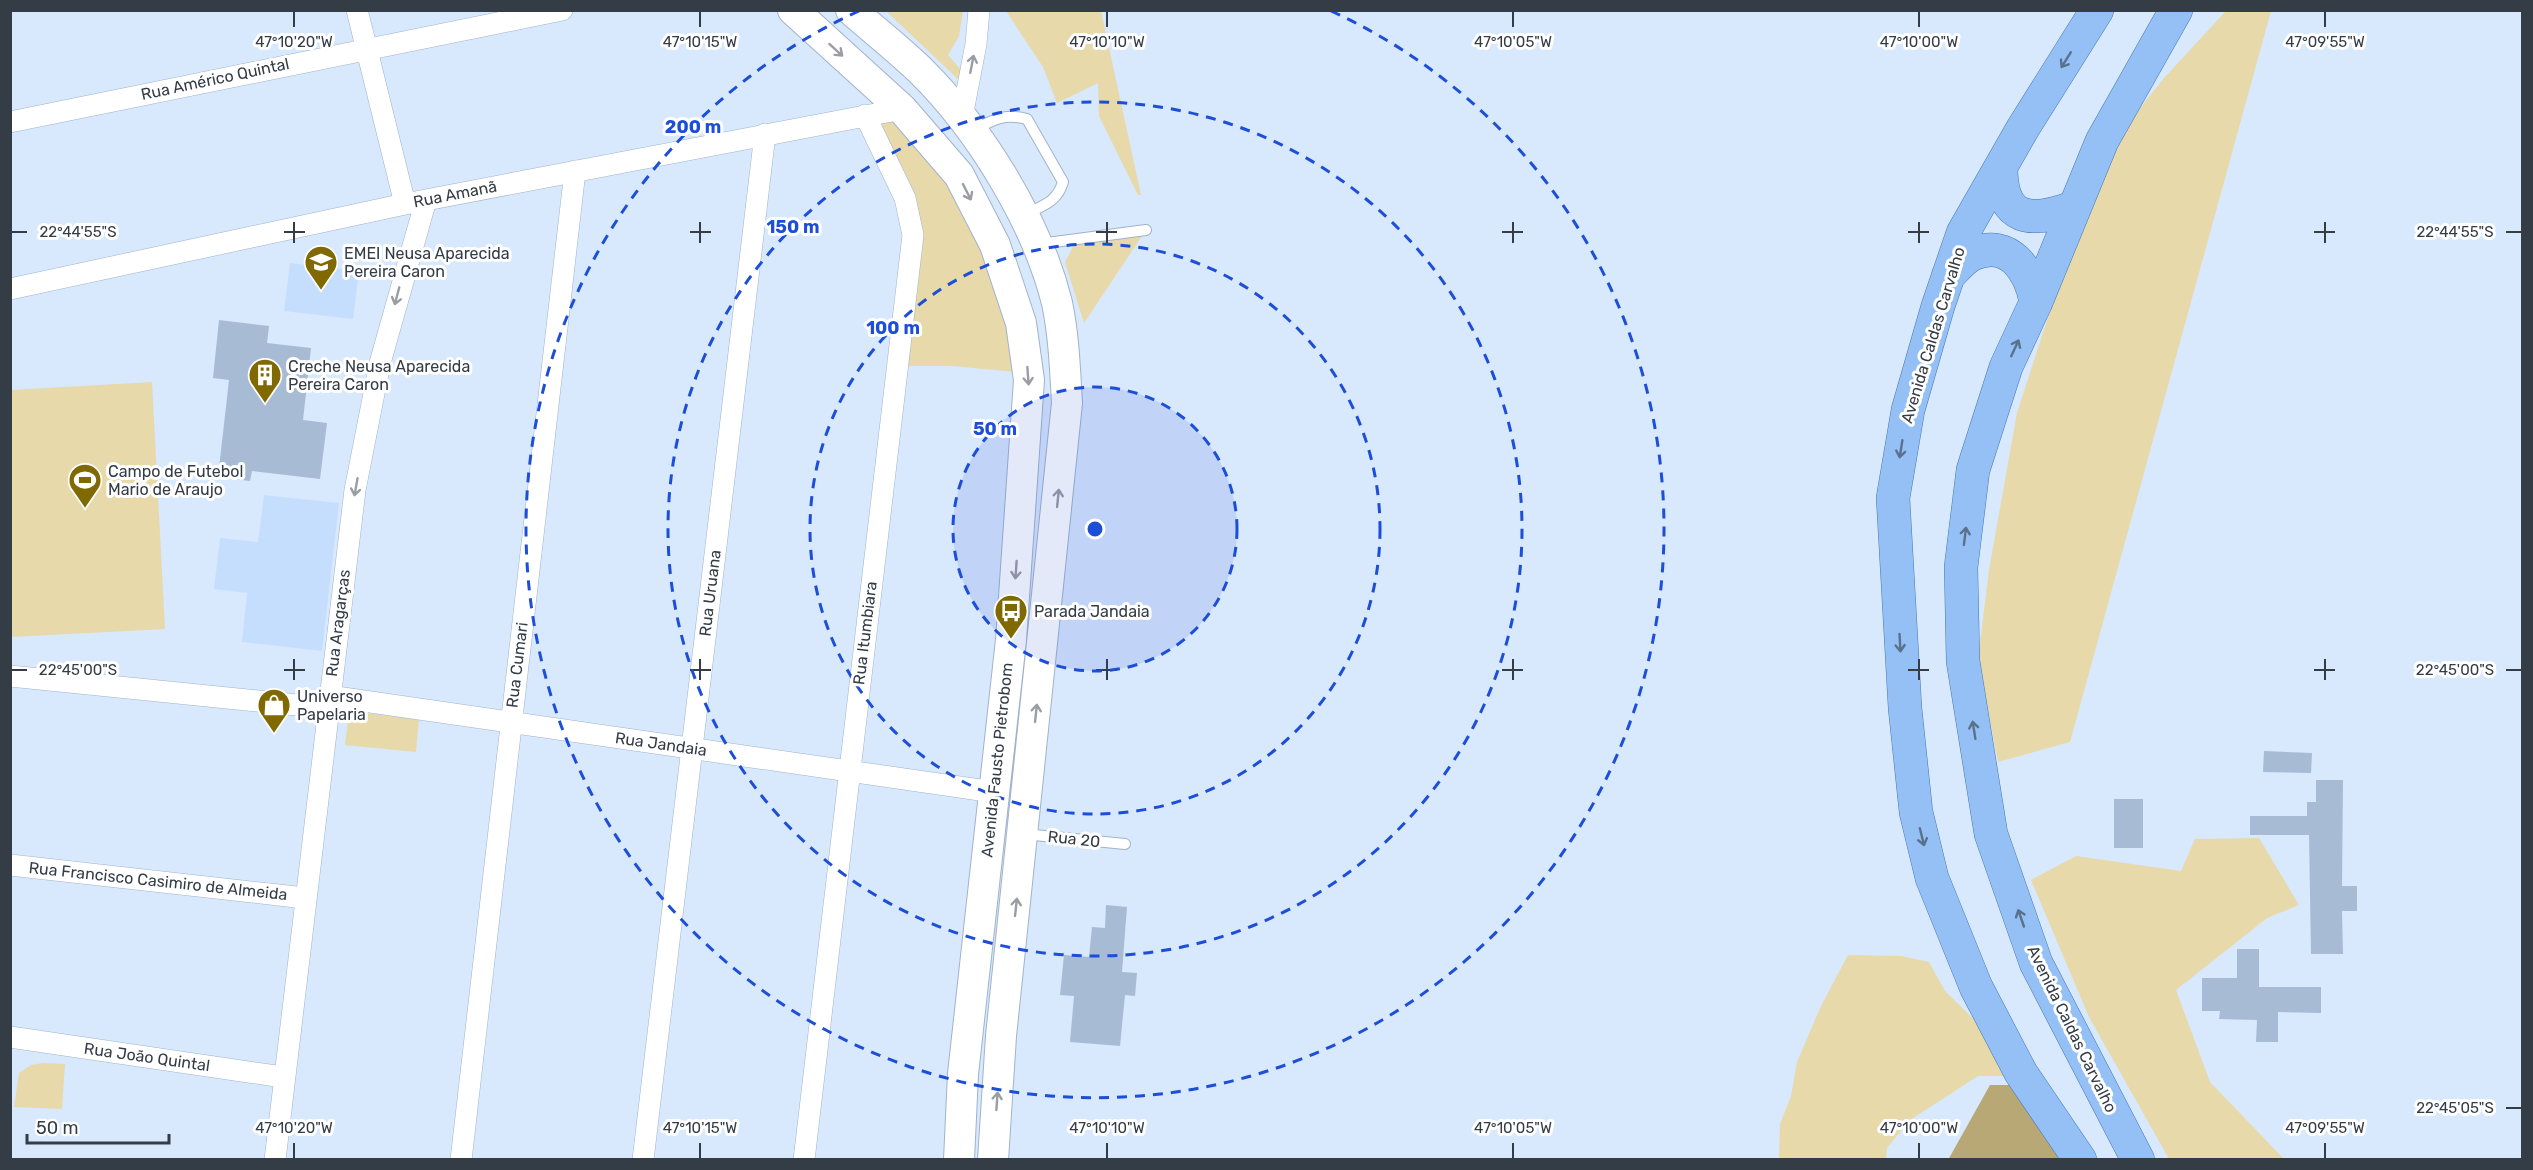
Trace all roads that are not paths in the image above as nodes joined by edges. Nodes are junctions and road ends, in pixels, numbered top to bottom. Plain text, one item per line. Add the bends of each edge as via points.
1 (357, 10) edge
2 (562, 10) edge
3 (793, 10) edge
4 (851, 10) edge
5 (979, 10) edge
6 (2097, 10) edge
7 (2176, 10) edge
8 (367, 48) junction
9 (902, 109) junction
10 (865, 115) junction
11 (10, 122) edge
12 (967, 124) junction
13 (765, 134) junction
14 (2001, 167) junction
15 (575, 171) junction
16 (426, 200) junction
17 (405, 204) junction
18 (2076, 207) junction
19 (1024, 215) junction
20 (1146, 230) dead end
21 (1039, 244) junction
22 (1948, 276) junction
23 (10, 289) edge
24 (2036, 302) junction
25 (10, 676) edge
26 (328, 702) junction
27 (511, 722) junction
28 (691, 748) junction
29 (848, 771) junction
30 (993, 792) junction
31 (1023, 834) junction
32 (1125, 844) dead end
33 (10, 865) edge
34 (304, 898) junction
35 (10, 1037) edge
36 (283, 1077) junction
37 (275, 1160) edge
38 (461, 1160) edge
39 (643, 1160) edge
40 (804, 1160) edge
41 (959, 1160) edge
42 (993, 1160) edge
43 (2080, 1160) edge
44 (2138, 1160) edge

1 - 8 street
2 - 8 street, Rua Américo Quintal
3 -> 9 main road, Avenida Fausto Pietrobom
4 - 12 main road, Avenida Fausto Pietrobom via 920,71
12 -> 5 street
6 -> 14 main road, Avenida Caldas Carvalho
7 - 18 main road, Avenida Caldas Carvalho via 2102,141
8 - 11 street, Rua Américo Quintal
8 - 17 street
9 - 10 street, Rua Amanã
9 -> 30 main road, Avenida Fausto Pietrobom via 959,175 995,245 1021,323 1028,368 1011,640
10 - 13 street, Rua Amanã
10 - 29 street, Rua Itumbiara via 905,198 912,236
12 - 19 main road, Avenida Fausto Pietrobom
12 - 19 lane via 998,116 1027,119 1063,182 1060,194 1052,201
13 - 15 street, Rua Amanã
13 - 28 street, Rua Uruana
14 - 18 main road via 2001,185 2008,203 2026,217 2049,217
14 - 22 main road, Avenida Caldas Carvalho via 1964,233
15 - 16 street, Rua Amanã
15 - 27 street, Rua Cumari
16 - 17 street, Rua Amanã
16 -> 26 street, Rua Aragarças via 380,363 356,490
17 - 23 street, Rua Amanã
18 - 24 main road, Avenida Caldas Carvalho
19 - 21 main road, Avenida Fausto Pietrobom
20 - 21 lane
31 -> 21 main road, Avenida Fausto Pietrobom via 1067,403 1059,314
22 - 24 main road via 1971,254 2004,252 2023,266 2032,281
22 -> 43 main road, Avenida Caldas Carvalho via 1908,410 1893,498 1901,666 1916,812 1932,878 1976,987 2021,1073
44 -> 24 main road, Avenida Caldas Carvalho via 2036,963 1991,834 1963,661 1961,567 1973,470 2006,367
25 - 26 street, Rua Jandaia
26 - 27 street, Rua Jandaia
26 - 34 street, Rua Aragarças
27 - 28 street, Rua Jandaia
27 - 38 street, Rua Cumari
28 - 29 street, Rua Jandaia
28 - 39 street, Rua Uruana
29 - 30 street, Rua Jandaia
29 - 40 street, Rua Itumbiara
30 - 41 main road, Avenida Fausto Pietrobom via 963,1074
31 - 32 lane, Rua 20
42 -> 31 main road, Avenida Fausto Pietrobom via 1001,1036
33 - 34 street, Rua Francisco Casimiro de Almeida
34 - 36 street, Rua Aragarças
35 - 36 street, Rua João Quintal
36 - 37 street, Rua Aragarças

